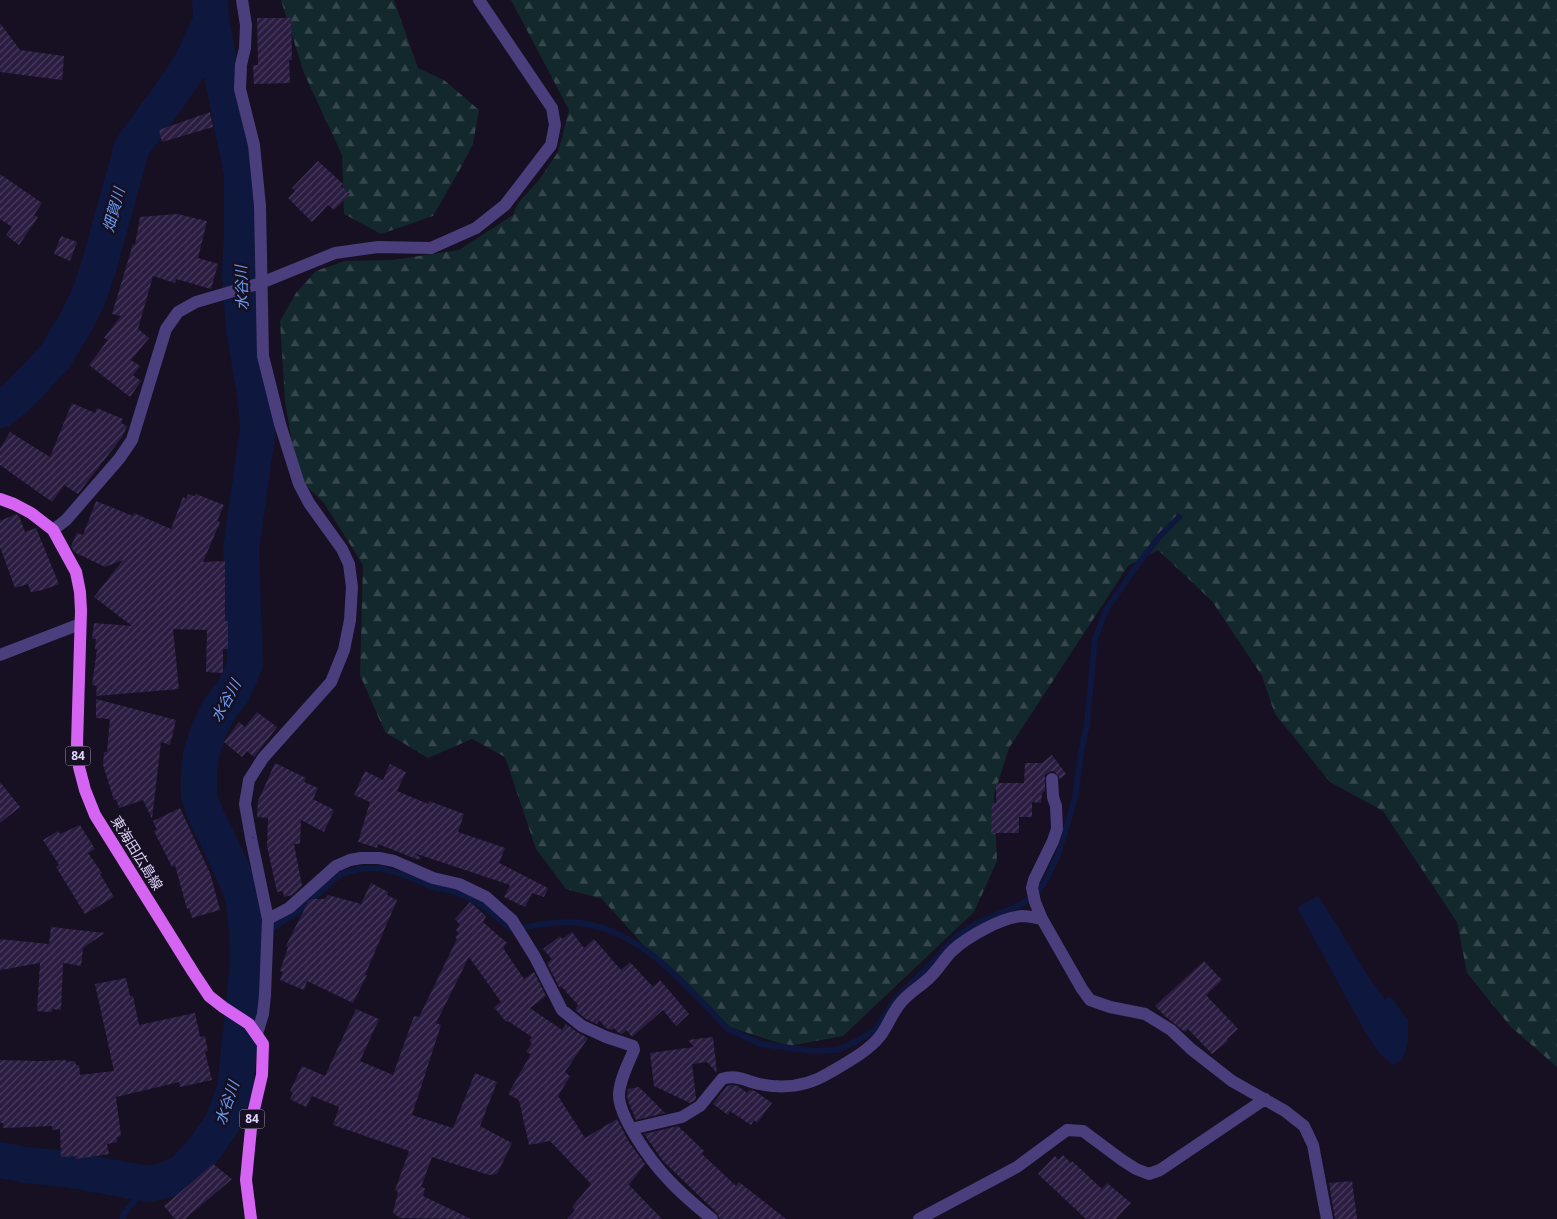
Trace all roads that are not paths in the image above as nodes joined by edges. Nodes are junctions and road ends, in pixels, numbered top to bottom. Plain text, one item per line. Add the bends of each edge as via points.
1 (242, 0) edge
2 (479, 0) edge
3 (261, 283) junction
4 (0, 499) edge
5 (53, 530) junction
6 (80, 624) junction
7 (0, 654) edge
8 (1052, 779) dead end
9 (268, 919) junction
10 (1042, 919) junction
11 (253, 1029) junction
12 (1265, 1099) junction
13 (632, 1129) junction
14 (252, 1219) edge
15 (712, 1219) edge
16 (919, 1219) edge
17 (1327, 1219) edge

1 - 3 street via 246,25 240,89 255,154 260,206
2 - 3 street via 552,108 555,125 551,145 505,205 476,228 431,248 378,247 335,253
3 - 5 street via 196,302 178,312 166,329 132,440 66,520
3 - 9 street via 263,356 291,462 309,502 342,549 349,564 352,587 344,650 331,682 263,758 249,780 245,804
4 - 5 main road, 東海田広島線 / 84 via 31,513
5 - 6 main road, 東海田広島線 / 84 via 76,572
6 - 7 street
6 - 11 main road, 東海田広島線 / 84 via 77,744 79,767 95,815 210,996
8 - 10 street via 1057,829 1032,888
9 - 11 street via 263,1014
9 - 13 street via 289,908 336,866 362,858 394,861 486,897 512,920 562,1010 582,1026 633,1046 619,1094 620,1108
10 - 12 street via 1090,1000 1110,1008 1144,1014 1171,1030 1232,1081
10 - 13 street via 1022,916 994,924 968,938 952,951 928,980 907,994 881,1035 844,1064 814,1081 782,1086 728,1077 722,1079 700,1106 682,1116
11 - 14 main road, 84 via 263,1044 264,1058 252,1118 246,1180
12 - 16 street via 1160,1170 1149,1174 1122,1160 1083,1131 1067,1130 1017,1167
12 - 17 street via 1304,1126 1314,1146
13 - 15 street via 664,1176

